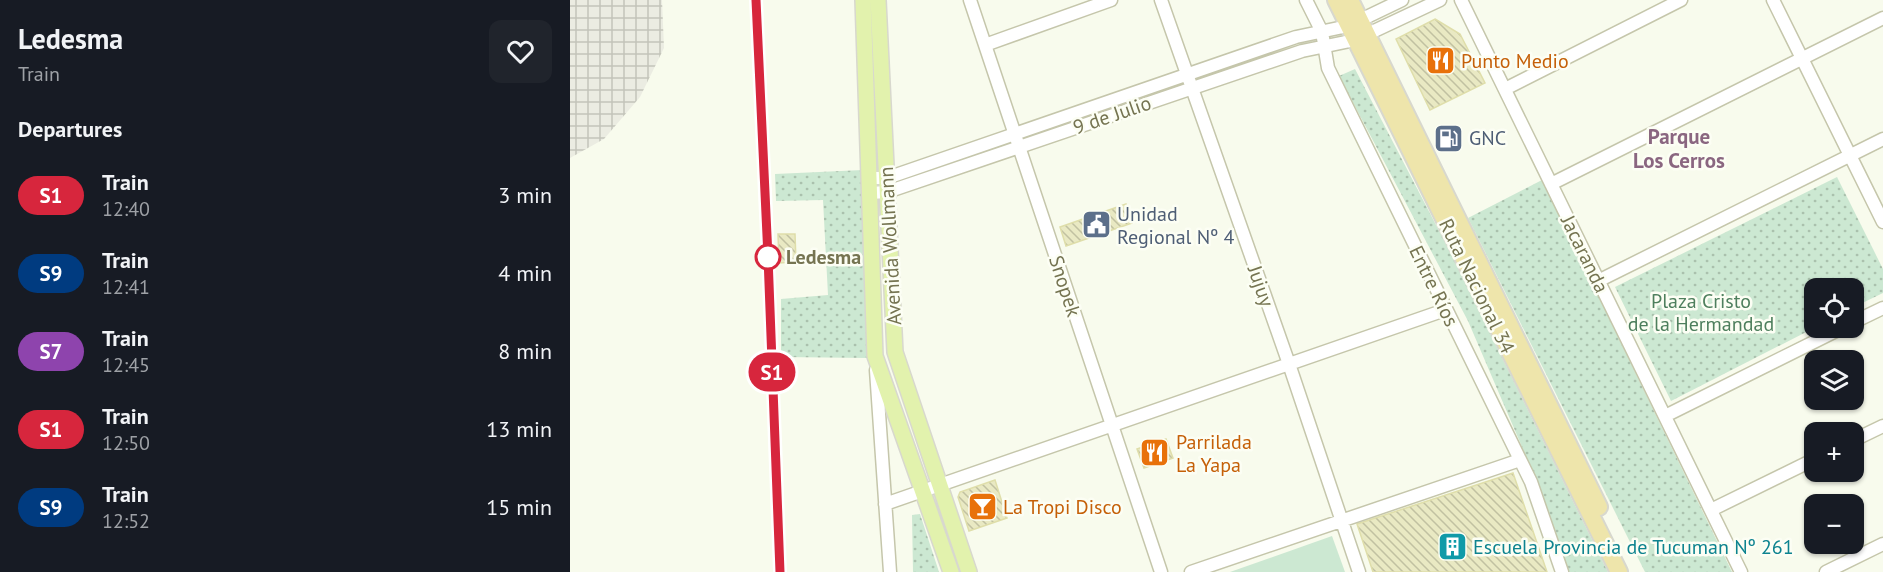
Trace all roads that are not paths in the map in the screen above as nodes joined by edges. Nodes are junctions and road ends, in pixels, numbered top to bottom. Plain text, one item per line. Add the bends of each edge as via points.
1 (863, 0) edge
2 (878, 0) edge
3 (970, 0) edge
4 (1112, 0) edge
5 (1161, 0) edge
6 (1306, 0) edge
7 (1336, 0) edge
8 (1350, 0) edge
9 (1402, 0) edge
10 (1440, 0) edge
11 (1461, 0) edge
12 (1681, 0) edge
13 (1773, 0) edge
14 (1883, 18) edge
15 (1358, 31) junction
16 (1322, 32) junction
17 (985, 45) junction
18 (1324, 46) junction
19 (1802, 58) junction
20 (1187, 74) junction
21 (1192, 88) junction
22 (1505, 89) junction
23 (1014, 134) junction
24 (1883, 139) edge
25 (1019, 147) junction
26 (1850, 155) junction
27 (1551, 184) junction
28 (887, 185) junction
29 (869, 186) junction
30 (1883, 222) edge
31 (1598, 281) junction
32 (1883, 308) edge
33 (1445, 310) junction
34 (1864, 317) edge
35 (1822, 338) edge
36 (875, 356) junction
37 (1289, 364) junction
38 (1665, 416) junction
39 (1111, 424) junction
40 (1883, 426) edge
41 (1864, 435) edge
42 (1520, 460) junction
43 (1804, 464) edge
44 (939, 484) junction
45 (922, 490) junction
46 (885, 504) junction
47 (1711, 510) junction
48 (1342, 521) junction
49 (1883, 544) edge
50 (890, 572) edge
51 (951, 572) edge
52 (969, 572) edge
53 (1161, 572) edge
54 (1191, 572) edge
55 (1359, 572) edge
56 (1562, 572) edge
57 (1619, 572) edge
58 (1632, 572) edge
59 (1741, 572) edge
60 (1826, 572) edge

1 - 29 main road, Avenida Wollmann
2 - 28 main road, Avenida Wollmann
3 - 17 street, Snopek
4 - 17 street
5 - 20 street, Jujuy
6 - 16 street, Entre Ríos
7 - 15 highway, Ruta Nacional 34
8 - 15 highway, Ruta Nacional 34
9 - 15 street
10 - 15 street
11 - 22 street, Jacaranda
12 - 22 street
13 - 19 street
14 - 19 street
15 - 16 street, 9 de Julio
15 - 18 street, 9 de Julio
15 - 57 highway, Ruta Nacional 34
15 - 58 highway, Ruta Nacional 34
16 - 18 street, Entre Ríos
16 - 20 street, 9 de Julio
17 - 23 street, Snopek
18 - 21 street, 9 de Julio
18 - 33 street, Entre Ríos via 1328,68
19 - 26 street
19 - 27 street
20 - 21 street, Jujuy
20 - 23 street, 9 de Julio
21 - 25 street, 9 de Julio
21 - 37 street, Jujuy
22 - 27 street, Jacaranda
23 - 25 street, Snopek
23 - 28 street, 9 de Julio
24 - 26 street
25 - 28 street, 9 de Julio
25 - 39 street, Snopek
26 - 30 street
26 - 31 street
27 - 31 street, Jacaranda
28 - 29 street, 9 de Julio
28 - 44 main road, Avenida Wollmann via 895,352
29 - 36 main road, Avenida Wollmann
31 - 38 street, Jacaranda
32 - 34 street
33 - 37 street
33 - 42 street, Entre Ríos
35 - 38 street
36 - 45 main road, Avenida Wollmann
36 - 46 street, Avenida Wollmann
37 - 39 street
37 - 48 street, Jujuy
38 - 47 street, Jacaranda
39 - 44 street
39 - 53 street, Snopek
40 - 41 street
42 - 48 street
42 - 56 street, Entre Ríos
43 - 47 street
44 - 45 street
44 - 52 main road, Avenida Wollmann
45 - 46 street
45 - 51 main road, Avenida Wollmann
46 - 50 street, Avenida Wollmann
47 - 59 street, Jacaranda
48 - 54 street
48 - 55 street, Jujuy
49 - 60 street

